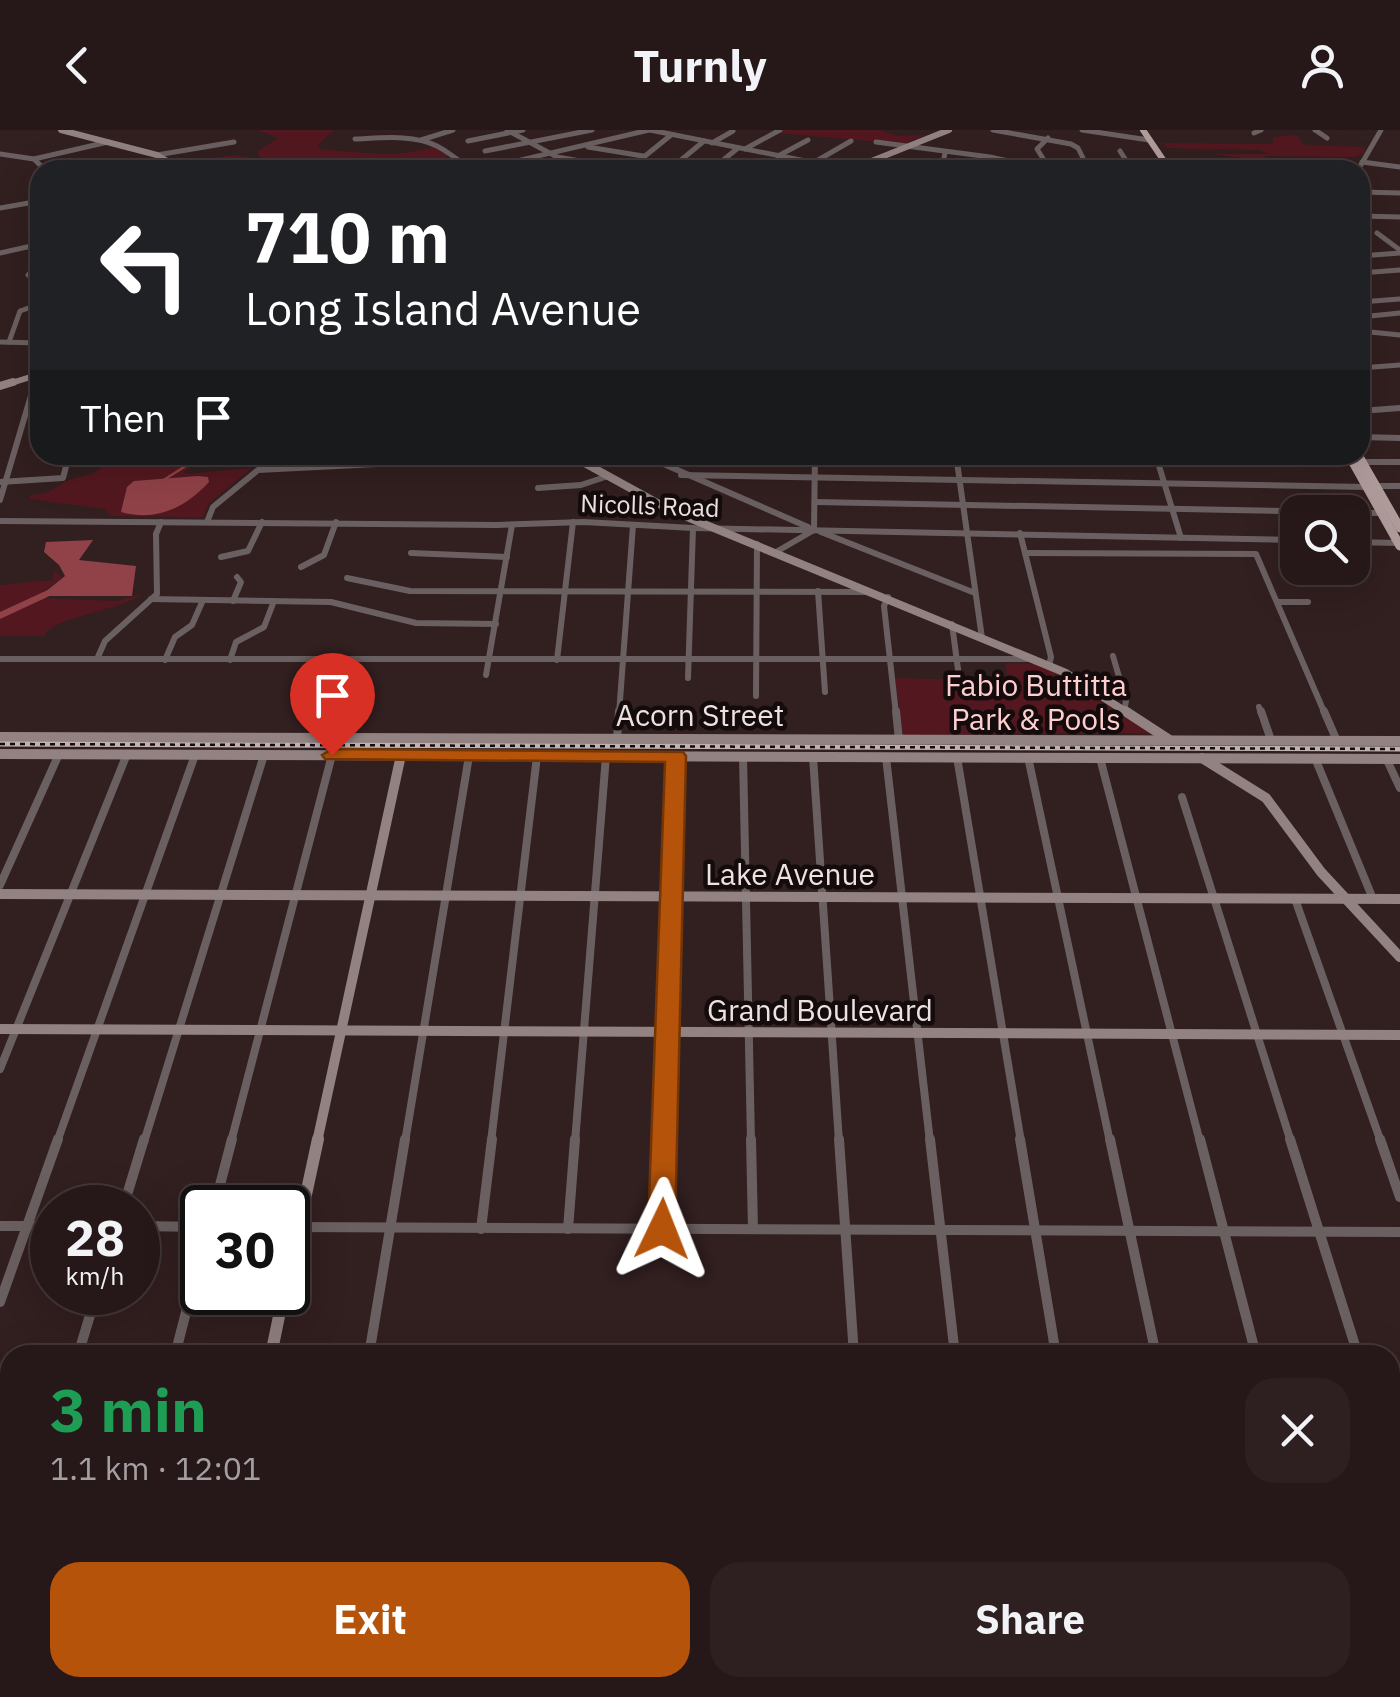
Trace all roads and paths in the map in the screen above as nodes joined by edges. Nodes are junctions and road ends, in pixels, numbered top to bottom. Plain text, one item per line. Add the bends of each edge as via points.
1 (60, 130) edge
2 (453, 130) edge
3 (523, 130) edge
4 (592, 130) edge
5 (649, 130) edge
6 (780, 130) edge
7 (949, 130) edge
8 (993, 130) edge
9 (1082, 130) edge
10 (1143, 130) edge
11 (1151, 130) edge
12 (1315, 130) edge
13 (1370, 130) edge
14 (1381, 130) edge
15 (510, 131) edge
16 (733, 132) edge
17 (1005, 132) edge
18 (671, 134) junction
19 (1377, 136) junction
20 (998, 137) dead end
21 (1048, 138) junction
22 (1327, 138) dead end
23 (355, 139) dead end
24 (421, 140) junction
25 (808, 140) dead end
26 (1150, 140) junction
27 (468, 141) dead end
28 (704, 141) junction
29 (851, 141) dead end
30 (108, 142) junction
31 (234, 142) dead end
32 (530, 142) junction
33 (712, 142) junction
34 (876, 142) dead end
35 (584, 146) junction
36 (909, 146) junction
37 (742, 148) junction
38 (1120, 151) dead end
39 (485, 152) dead end
40 (550, 153) junction
41 (944, 153) junction
42 (0, 154) edge
43 (157, 156) junction
44 (643, 156) junction
45 (778, 156) junction
46 (34, 159) joint
47 (164, 160) edge
48 (454, 160) edge
49 (521, 160) edge
50 (583, 160) edge
51 (640, 160) edge
52 (681, 160) edge
53 (726, 160) edge
54 (797, 160) edge
55 (817, 160) edge
56 (875, 160) edge
57 (943, 160) edge
58 (1003, 160) edge
59 (1044, 160) edge
60 (1083, 160) edge
61 (1126, 160) edge
62 (1163, 160) edge
63 (1171, 160) edge
64 (1363, 160) edge
65 (1370, 163) edge
66 (1400, 167) edge
67 (1370, 192) edge
68 (1400, 193) edge
69 (30, 203) edge
70 (0, 208) edge
71 (1370, 216) edge
72 (1400, 217) edge
73 (1377, 233) dead end
74 (30, 246) edge
75 (1400, 252) edge
76 (0, 253) edge
77 (1370, 255) edge
78 (1400, 270) edge
79 (1370, 272) edge
80 (1397, 299) edge
81 (1370, 301) edge
82 (30, 308) edge
83 (1400, 311) edge
84 (1370, 315) edge
85 (1370, 332) edge
86 (1400, 335) edge
87 (0, 342) edge
88 (9, 342) junction
89 (30, 343) edge
90 (1400, 365) edge
91 (1370, 367) edge
92 (30, 377) edge
93 (0, 386) edge
94 (30, 402) edge
95 (28, 408) joint
96 (1400, 408) edge
97 (1370, 410) edge
98 (1370, 437) edge
99 (1400, 438) edge
100 (1370, 459) edge
101 (1400, 462) edge
102 (66, 465) edge
103 (356, 465) edge
104 (588, 465) edge
105 (597, 465) edge
106 (662, 465) edge
107 (815, 465) edge
108 (958, 465) edge
109 (1159, 465) edge
110 (1359, 465) edge
111 (592, 467) junction
112 (680, 475) junction
113 (608, 476) junction
114 (816, 477) junction
115 (960, 480) junction
116 (3, 481) edge
117 (1165, 483) junction
118 (1371, 486) junction
119 (1400, 486) edge
120 (538, 488) dead end
121 (0, 500) edge
122 (815, 502) junction
123 (963, 505) junction
124 (1173, 509) junction
125 (1280, 511) edge
126 (1391, 512) edge
127 (0, 521) edge
128 (162, 522) junction
129 (207, 522) junction
130 (262, 522) junction
131 (336, 522) junction
132 (573, 522) junction
133 (691, 524) junction
134 (512, 525) junction
135 (633, 525) junction
136 (678, 528) joint
137 (1400, 528) edge
138 (716, 529) junction
139 (814, 530) junction
140 (967, 532) junction
141 (1020, 533) junction
142 (1181, 538) junction
143 (1280, 540) edge
144 (1370, 543) edge
145 (757, 544) junction
146 (1399, 544) edge
147 (776, 552) junction
148 (410, 553) dead end
149 (1026, 553) junction
150 (221, 557) dead end
151 (507, 557) junction
152 (301, 567) dead end
153 (237, 577) dead end
154 (347, 578) dead end
155 (501, 590) junction
156 (565, 591) junction
157 (628, 591) junction
158 (691, 591) junction
159 (755, 592) junction
160 (818, 592) junction
161 (877, 592) junction
162 (975, 593) junction
163 (888, 596) junction
164 (151, 599) junction
165 (203, 600) junction
166 (234, 601) junction
167 (274, 601) junction
168 (1279, 602) junction
169 (1308, 602) dead end
170 (496, 624) junction
171 (952, 624) junction
172 (982, 638) junction
173 (298, 646) dead end
174 (1113, 656) dead end
175 (0, 659) edge
176 (97, 659) junction
177 (1032, 659) junction
178 (165, 660) junction
179 (230, 660) junction
180 (293, 660) junction
181 (488, 660) junction
182 (556, 660) junction
183 (622, 660) junction
184 (690, 661) junction
185 (756, 661) junction
186 (824, 661) junction
187 (890, 662) junction
188 (957, 662) junction
189 (1049, 666) junction
190 (486, 675) dead end
191 (959, 677) dead end
192 (688, 678) dead end
193 (825, 692) dead end
194 (756, 696) dead end
195 (1259, 707) dead end
196 (1124, 711) junction
197 (0, 737) edge
198 (617, 738) junction
199 (898, 740) junction
200 (1271, 740) junction
201 (1171, 741) junction
202 (1337, 741) junction
203 (1400, 741) edge
204 (0, 754) edge
205 (58, 754) junction
206 (127, 754) junction
207 (196, 754) junction
208 (264, 755) junction
209 (332, 755) junction
210 (401, 755) junction
211 (470, 756) junction
212 (537, 756) junction
213 (606, 756) junction
214 (675, 756) junction
215 (743, 756) junction
216 (814, 757) junction
217 (886, 757) junction
218 (957, 757) junction
219 (1028, 757) junction
220 (1100, 758) junction
221 (1202, 758) junction
222 (1315, 758) junction
223 (1386, 758) junction
224 (1400, 759) edge
225 (1400, 788) edge
226 (1182, 798) dead end
227 (0, 885) edge
228 (0, 894) edge
229 (70, 894) junction
230 (146, 894) junction
231 (220, 895) junction
232 (295, 896) junction
233 (370, 896) junction
234 (522, 896) junction
235 (446, 897) junction
236 (596, 897) junction
237 (672, 897) junction
238 (746, 897) junction
239 (824, 898) junction
240 (902, 898) junction
241 (980, 898) junction
242 (1136, 898) junction
243 (1058, 899) junction
244 (1215, 899) junction
245 (1294, 899) junction
246 (1373, 899) junction
247 (1400, 899) edge
248 (1349, 900) junction
249 (1398, 954) edge
250 (1400, 965) edge
251 (0, 1029) edge
252 (16, 1029) junction
253 (97, 1030) junction
254 (178, 1031) junction
255 (260, 1031) junction
256 (341, 1032) junction
257 (423, 1032) junction
258 (505, 1032) junction
259 (586, 1032) junction
260 (668, 1033) junction
261 (750, 1033) junction
262 (833, 1033) junction
263 (918, 1034) junction
264 (1400, 1034) edge
265 (1003, 1035) junction
266 (1088, 1035) junction
267 (1173, 1035) junction
268 (1258, 1035) junction
269 (1343, 1035) junction
270 (0, 1069) edge
271 (130, 1185) edge
272 (220, 1185) edge
273 (303, 1185) edge
274 (1400, 1197) edge
275 (0, 1226) edge
276 (26, 1226) junction
277 (30, 1226) edge
278 (310, 1226) edge
279 (390, 1228) junction
280 (481, 1229) junction
281 (568, 1229) junction
282 (662, 1229) junction
283 (753, 1230) junction
284 (845, 1230) junction
285 (941, 1230) junction
286 (1130, 1230) junction
287 (1035, 1231) junction
288 (1224, 1232) junction
289 (1319, 1232) junction
290 (1400, 1232) edge
291 (0, 1302) edge
292 (90, 1315) edge
293 (185, 1315) edge
294 (279, 1315) edge
295 (81, 1345) edge
296 (178, 1345) edge
297 (273, 1345) edge
298 (372, 1345) edge
299 (853, 1345) edge
300 (954, 1345) edge
301 (1054, 1345) edge
302 (1154, 1345) edge
303 (1253, 1345) edge
304 (1355, 1345) edge
305 (196, 1697) edge
306 (311, 1697) edge
307 (325, 1697) edge

1 - 30 street
2 - 24 street
3 - 15 street
4 - 32 street
5 - 18 street
5 - 35 street
6 - 37 street
7 - 36 street
8 - 17 street
9 - 26 street
10 - 26 main road
11 - 63 main road
12 - 22 street
13 - 19 street
14 - 19 street
15 - 27 street
15 - 32 street
16 - 33 street
17 - 20 street
17 - 21 street
18 - 28 street
18 - 44 street
19 - 64 street
21 - 59 street via 1037,149
21 - 60 street via 1075,146
23 - 24 street
24 - 48 street
25 - 45 street
26 - 62 main road
28 - 33 street
28 - 52 street
29 - 55 street
30 - 43 street
30 - 46 street
31 - 43 street
32 - 39 street
32 - 40 street
33 - 37 street
34 - 36 street
35 - 40 street
35 - 44 street
36 - 41 street
36 - 56 street
37 - 45 street
37 - 53 street
38 - 61 street
40 - 49 street
40 - 50 street
41 - 57 street
41 - 58 street
42 - 46 street
43 - 47 street
44 - 51 street
45 - 54 street
65 - 66 street
67 - 68 street
69 - 70 street
71 - 72 street
73 - 75 street
74 - 76 street
75 - 77 street
78 - 79 street
80 - 81 street
80 - 83 street
82 - 88 street via 20,311
83 - 84 street
85 - 86 street
87 - 88 street
88 - 89 street
90 - 91 street
92 - 93 street
94 - 95 street
95 - 116 street
96 - 97 street
98 - 99 street
100 - 101 street
102 - 116 street via 63,478
103 - 129 street via 258,470 214,507
104 - 111 street
105 - 111 street
106 - 112 street
107 - 114 street
108 - 115 street
109 - 117 street
110 - 118 main road
111 - 113 street
112 - 114 street
112 - 139 street
113 - 120 street
113 - 133 street
114 - 115 street
114 - 122 street
115 - 117 street
115 - 123 street
116 - 121 street
117 - 118 street
117 - 124 street
118 - 119 street
118 - 126 main road
122 - 123 street
122 - 139 street
123 - 124 street
123 - 140 street
124 - 125 street
124 - 142 street
126 - 137 main road
126 - 146 main road
127 - 128 street, Nicolls Road
128 - 129 street, Nicolls Road
128 - 164 street via 156,534 157,594
129 - 130 street, Nicolls Road
130 - 131 street, Nicolls Road
130 - 150 street via 248,550
131 - 134 street, Nicolls Road
131 - 152 street via 324,555
132 - 134 street, Nicolls Road
132 - 135 street, Nicolls Road
132 - 156 street
133 - 136 street
133 - 138 street
133 - 158 street
134 - 151 street
135 - 136 street, Nicolls Road
135 - 157 street
138 - 139 street, Nicolls Road
138 - 145 street
139 - 140 street, Nicolls Road
139 - 147 street
139 - 162 street
140 - 141 street, Nicolls Road
140 - 162 street
141 - 142 street, Nicolls Road
141 - 149 street
142 - 143 street, Nicolls Road
144 - 146 street
145 - 147 street
145 - 159 street
147 - 161 street
148 - 151 street
149 - 168 street via 1256,554
149 - 189 street
151 - 155 street
153 - 166 street
154 - 155 street via 400,590
155 - 156 street
155 - 170 street
156 - 157 street
156 - 182 street
157 - 158 street
157 - 183 street
158 - 159 street
158 - 184 street
159 - 160 street
159 - 185 street
160 - 161 street
160 - 186 street
161 - 163 street
162 - 172 street
163 - 171 street
163 - 187 street
164 - 165 street
164 - 176 street via 105,641
165 - 166 street
165 - 178 street
166 - 167 street
167 - 170 street via 331,602 416,623
167 - 179 street via 264,627 236,642
168 - 169 street
168 - 202 street
170 - 181 street
171 - 172 street
171 - 188 street
172 - 177 street
173 - 180 street
174 - 196 street
175 - 176 street
176 - 178 street
177 - 188 street
177 - 189 street
178 - 179 street
179 - 180 street
180 - 181 street
181 - 182 street
181 - 190 street
182 - 183 street
183 - 184 street
183 - 198 street
184 - 185 street
184 - 192 street
185 - 186 street
185 - 194 street
186 - 187 street
186 - 193 street
187 - 188 street
187 - 199 street
188 - 191 street
189 - 196 street
195 - 200 street
196 - 201 street
197 - 198 street, Acorn Street
198 - 199 street, Acorn Street
199 - 201 street, Acorn Street
200 - 201 street, Acorn Street
200 - 202 street, Acorn Street
202 - 203 street, Acorn Street
204 - 205 street
205 - 206 street
205 - 227 street
206 - 207 street
206 - 229 street
207 - 208 street
207 - 230 street
208 - 209 street
208 - 231 street
209 - 210 street
209 - 232 street
210 - 211 street
210 - 233 street
211 - 212 street
211 - 235 street
212 - 213 street
212 - 234 street
213 - 214 street
213 - 236 street
214 - 215 street
214 - 237 street
215 - 216 street
215 - 238 street
216 - 217 street
216 - 239 street
217 - 218 street
217 - 240 street
218 - 219 street
218 - 241 street
219 - 220 street
219 - 243 street
220 - 221 street
220 - 242 street
221 - 222 street
221 - 248 street via 1266,798
222 - 223 street
222 - 246 street
223 - 224 street
223 - 225 street
226 - 244 street
228 - 229 street, Lake Avenue
229 - 230 street, Lake Avenue
229 - 252 street
230 - 231 street, Lake Avenue
230 - 253 street
231 - 232 street, Lake Avenue
231 - 254 street
232 - 233 street, Lake Avenue
232 - 255 street
233 - 235 street, Lake Avenue
233 - 256 street
234 - 235 street, Lake Avenue
234 - 236 street, Lake Avenue
234 - 258 street
235 - 257 street
236 - 237 street, Lake Avenue
236 - 259 street
237 - 238 street, Lake Avenue
237 - 260 street
238 - 239 street, Lake Avenue
238 - 261 street
239 - 240 street, Lake Avenue
239 - 262 street
240 - 241 street, Lake Avenue
240 - 263 street
241 - 243 street, Lake Avenue
241 - 265 street
242 - 243 street, Lake Avenue
242 - 244 street, Lake Avenue
242 - 267 street
243 - 266 street
244 - 245 street, Lake Avenue
244 - 268 street
245 - 248 street, Lake Avenue
245 - 269 street
246 - 247 street, Lake Avenue
246 - 248 street, Lake Avenue
248 - 249 street
249 - 250 street
251 - 252 street, Grand Boulevard
252 - 253 street, Grand Boulevard
252 - 270 street
253 - 254 street, Grand Boulevard
253 - 276 street
254 - 255 street, Grand Boulevard
254 - 271 street
255 - 256 street, Grand Boulevard
255 - 272 street
256 - 257 street, Grand Boulevard
256 - 273 street
257 - 258 street, Grand Boulevard
257 - 279 street
258 - 259 street, Grand Boulevard
258 - 280 street
259 - 260 street, Grand Boulevard
259 - 281 street
260 - 261 street, Grand Boulevard
260 - 282 street
261 - 262 street, Grand Boulevard
261 - 283 street
262 - 263 street, Grand Boulevard
262 - 284 street
263 - 265 street, Grand Boulevard
263 - 285 street
264 - 269 street, Grand Boulevard
265 - 266 street, Grand Boulevard
265 - 287 street
266 - 267 street, Grand Boulevard
266 - 286 street
267 - 268 street, Grand Boulevard
267 - 288 street
268 - 269 street, Grand Boulevard
268 - 289 street
269 - 274 street
275 - 276 street
276 - 277 street
276 - 291 street
278 - 279 street
279 - 280 street
279 - 298 street
280 - 281 street
281 - 282 street
282 - 283 street
283 - 284 street
284 - 285 street
284 - 299 street
285 - 287 street
285 - 300 street
286 - 287 street
286 - 288 street
286 - 302 street
287 - 301 street
288 - 289 street
288 - 303 street
289 - 290 street
289 - 304 street
292 - 295 street
293 - 296 street
294 - 297 street
305 - 306 street
306 - 307 street

